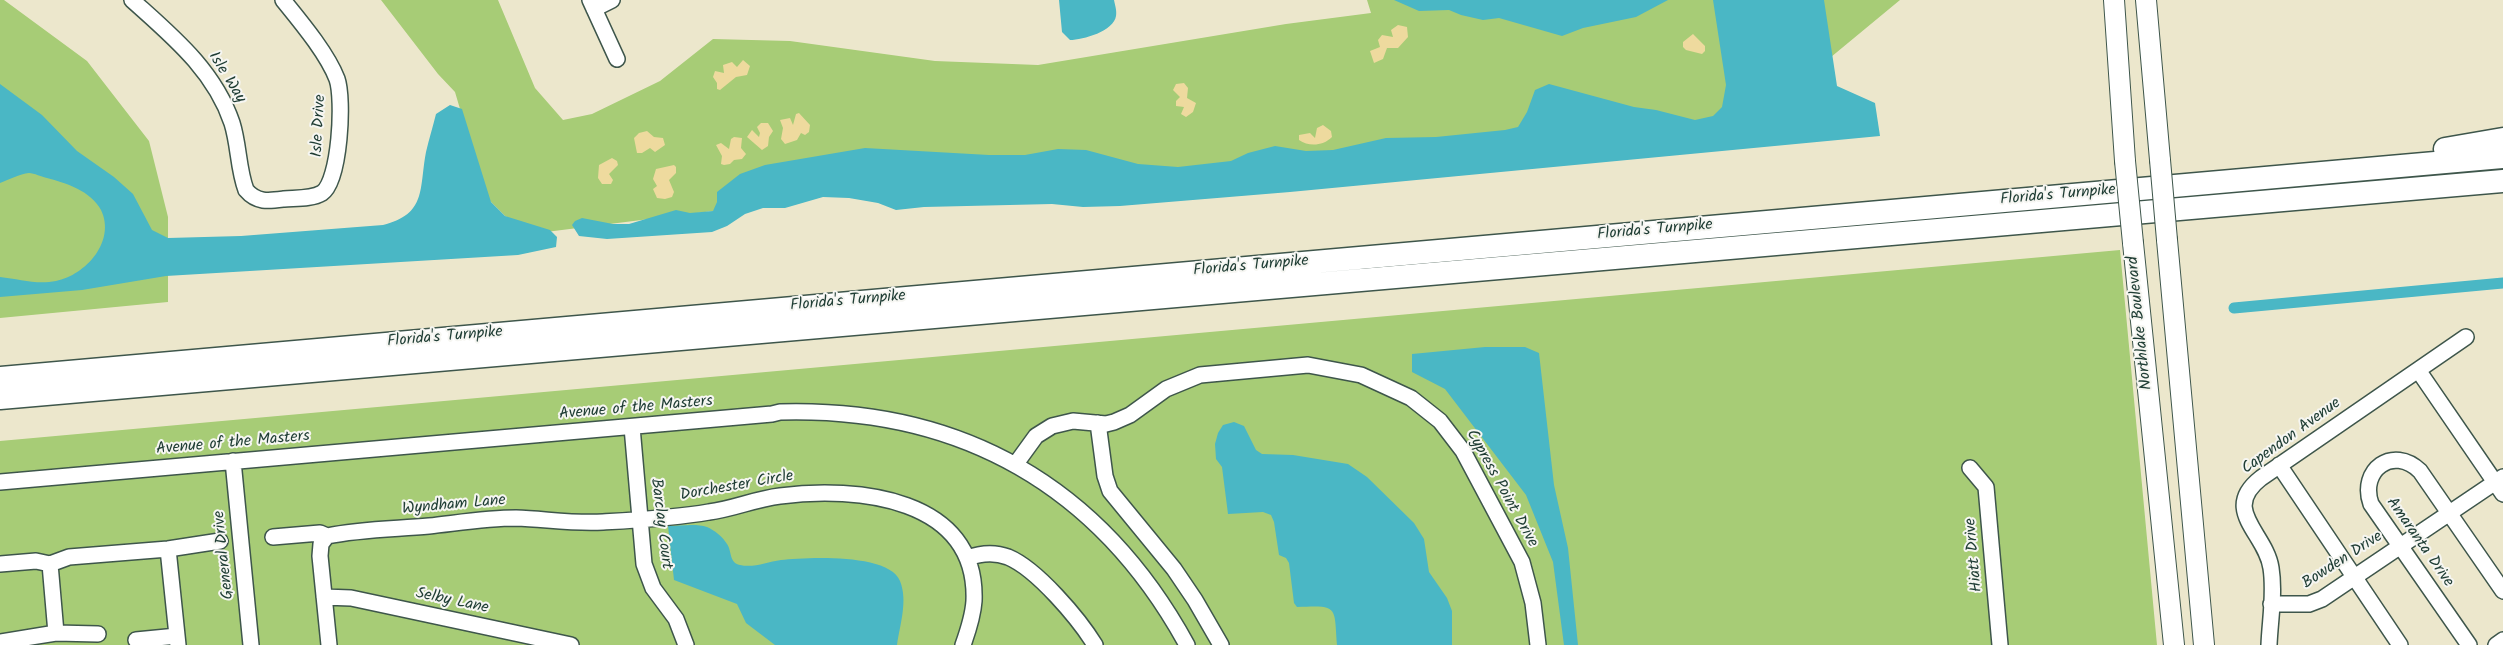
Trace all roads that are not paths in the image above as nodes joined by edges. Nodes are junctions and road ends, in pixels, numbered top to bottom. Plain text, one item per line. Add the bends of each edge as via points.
1 (132, 0) edge
2 (282, 0) edge
3 (612, 0) edge
4 (2114, 0) edge
5 (2146, 0) edge
6 (592, 5) edge
7 (617, 59) dead end
8 (2503, 139) edge
9 (2503, 157) edge
10 (2290, 176) junction
11 (2503, 181) edge
12 (2503, 193) edge
13 (251, 196) joint
14 (2336, 196) junction
15 (2466, 337) dead end
16 (2418, 370) junction
17 (0, 378) edge
18 (0, 398) edge
19 (1098, 423) junction
20 (632, 427) junction
21 (233, 461) junction
22 (1015, 465) junction
23 (2279, 466) junction
24 (1970, 468) dead end
25 (0, 482) edge
26 (2500, 485) edge
27 (2448, 512) junction
28 (640, 519) junction
29 (327, 536) junction
30 (273, 537) dead end
31 (220, 541) dead end
32 (2399, 545) junction
33 (168, 549) junction
34 (967, 558) junction
35 (0, 564) edge
36 (50, 564) junction
37 (2353, 577) junction
38 (2503, 591) edge
39 (324, 597) junction
40 (2271, 604) junction
41 (56, 633) junction
42 (98, 634) dead end
43 (136, 640) dead end
44 (2503, 640) edge
45 (177, 641) edge
46 (0, 642) edge
47 (251, 645) edge
48 (329, 645) edge
49 (571, 645) edge
50 (686, 645) edge
51 (964, 645) edge
52 (1095, 645) edge
53 (1187, 645) edge
54 (1221, 645) edge
55 (1538, 645) edge
56 (2000, 645) edge
57 (2174, 645) edge
58 (2204, 645) edge
59 (2269, 645) edge
60 (2400, 645) edge
61 (2469, 645) edge
62 (2496, 645) edge

1 - 13 street, Isle Way via 187,50 216,89 231,121 240,153 243,183
2 - 13 street, Isle Drive via 329,64 339,86 341,109 335,172 328,188 316,196 268,201
3 - 6 street
4 - 57 main road, Northlake Boulevard, bridge via 2125,161
5 - 58 main road, Northlake Boulevard, bridge
6 - 7 street
8 - 10 highway
9 - 10 highway, Florida's Turnpike
10 - 17 highway, Florida's Turnpike
11 - 14 highway, Florida's Turnpike
12 - 14 highway
14 - 18 highway, Florida's Turnpike
15 - 16 street, Capendon Avenue
16 - 23 street, Capendon Avenue
16 - 26 street
19 - 22 street, Cypress Point Drive via 1073,421 1052,426 1036,436
19 - 54 street via 1104,476 1110,491 1174,569
19 - 55 street, Cypress Point Drive via 1122,419 1166,389 1200,375 1308,365 1361,375 1394,388 1429,411 1463,451 1522,562 1534,602
20 - 21 street, Avenue of the Masters
20 - 22 street, Avenue of the Masters via 780,412 844,412 910,423 941,432
20 - 28 street, Barclay Court
21 - 25 street, Avenue of the Masters
21 - 47 street, General Drive
22 - 53 street, Avenue of the Masters via 1076,507 1120,548 1155,591
23 - 37 street
23 - 40 street, Capendon Avenue via 2253,484 2243,504 2246,518 2270,561
24 - 56 street, Hiatt Drive via 1986,487
26 - 27 street, Bowden Drive
27 - 32 street, Bowden Drive
27 - 32 street, Amaranta Drive via 2413,465 2401,460 2382,464 2370,479 2369,498
27 - 38 street, Amaranta Drive
28 - 29 street, Wyndham Lane via 594,522 514,518
28 - 34 street, Dorchester Circle via 712,512 778,496 860,495 900,503 928,514 951,533
28 - 50 street, Barclay Court via 646,572 653,588 676,619
29 - 30 street, Wyndham Lane via 320,533
29 - 39 street via 321,544 320,556
31 - 33 street
32 - 37 street, Bowden Drive
32 - 61 street, Amaranta Drive
33 - 36 street via 69,557
33 - 45 street
34 - 51 street, Dorchester Circle via 972,573 974,603
34 - 52 street via 989,554 1016,561 1057,597
35 - 36 street via 36,561
36 - 41 street
37 - 40 street, Bowden Drive via 2316,602
37 - 60 street
39 - 48 street
39 - 49 street, Selby Lane via 351,598
40 - 59 street, Capendon Avenue
41 - 42 street
41 - 46 street
43 - 45 street
44 - 62 street

